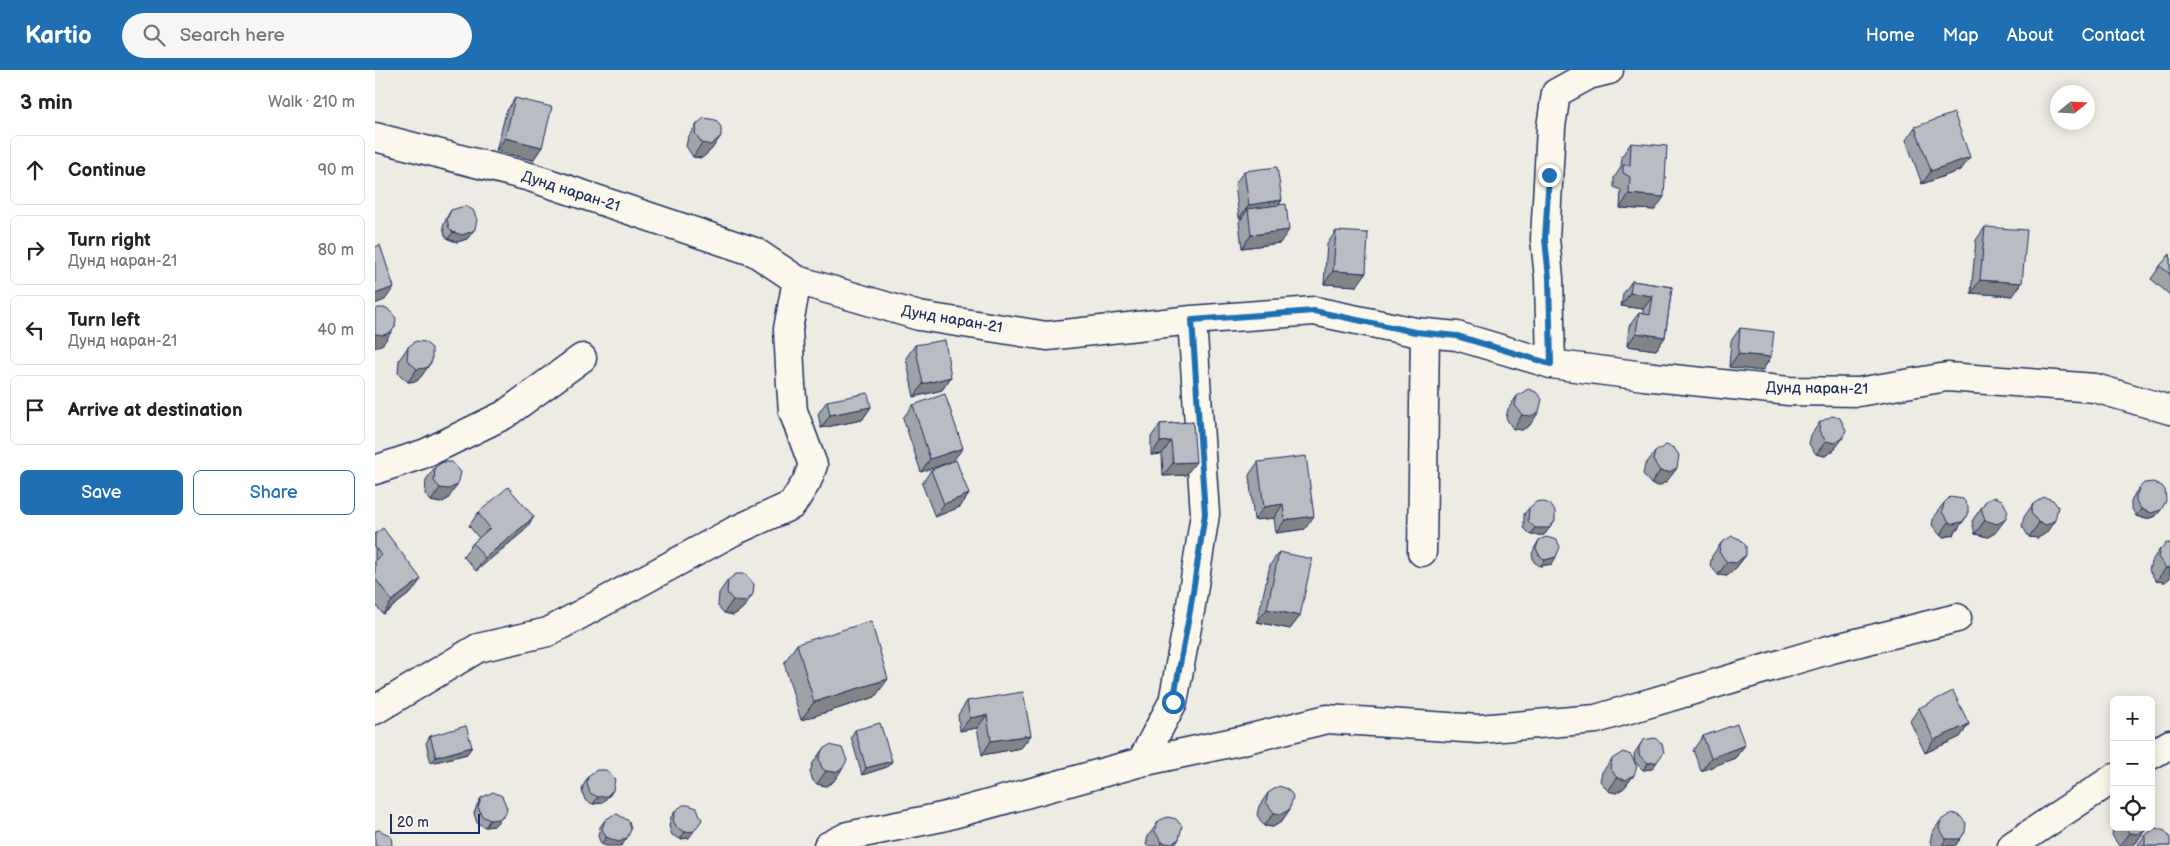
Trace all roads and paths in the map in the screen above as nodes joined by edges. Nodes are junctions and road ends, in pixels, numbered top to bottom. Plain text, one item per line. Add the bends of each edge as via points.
1 (1609, 70) edge
2 (375, 137) edge
3 (797, 280) junction
4 (1192, 320) junction
5 (1425, 333) junction
6 (582, 358) dead end
7 (1551, 364) junction
8 (2170, 410) edge
9 (375, 470) edge
10 (1422, 552) dead end
11 (1957, 618) dead end
12 (375, 710) edge
13 (2170, 744) edge
14 (2155, 753) edge
15 (1141, 762) junction
16 (2110, 781) edge
17 (829, 846) edge
18 (2012, 846) edge

1 - 7 street via 1589,74 1556,93 1545,239
2 - 3 street, Дунд наран-21 via 530,177 755,252
3 - 4 street, Дунд наран-21 via 919,316 1047,336
3 - 12 street via 788,329 793,412 813,465 792,505 734,531 548,632 478,648
4 - 5 street, Дунд наран-21 via 1314,311
4 - 15 street via 1205,514 1173,702
5 - 7 street, Дунд наран-21 via 1457,336
5 - 10 street
6 - 9 street via 504,415 426,454
7 - 8 street, Дунд наран-21 via 1789,390 1859,392 1947,377 2095,388
11 - 15 street via 1828,650 1596,719 1479,729 1327,719 1239,742
13 - 14 street
15 - 17 street via 942,817 848,836
16 - 18 street

